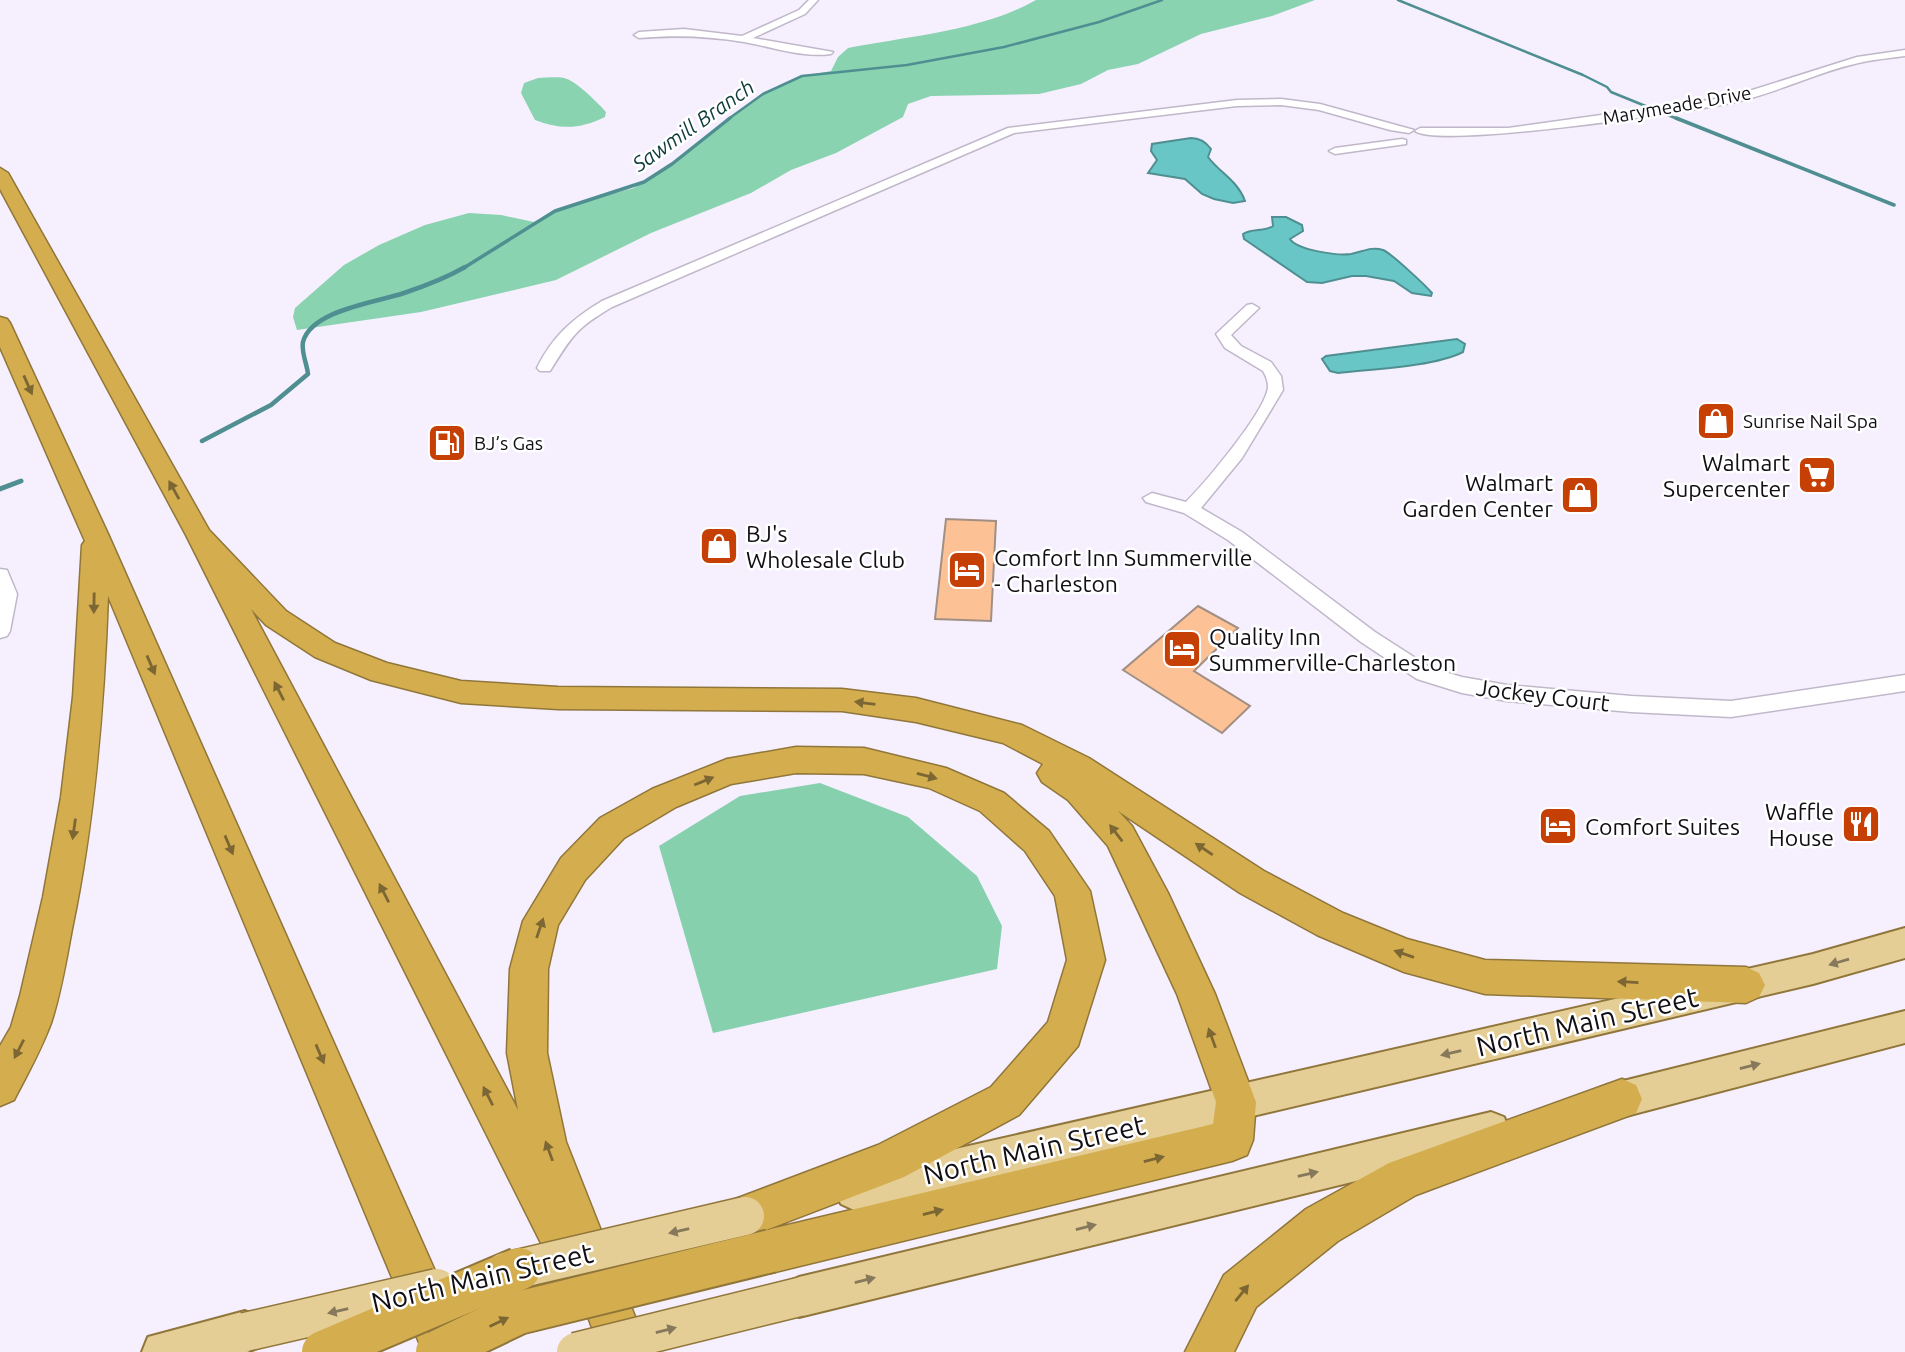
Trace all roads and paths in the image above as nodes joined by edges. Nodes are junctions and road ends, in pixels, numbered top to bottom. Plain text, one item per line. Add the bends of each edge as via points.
1 (814, 0) edge
2 (639, 35) dead end
3 (743, 39) junction
4 (828, 52) dead end
5 (1905, 53) edge
6 (1357, 117) junction
7 (1415, 131) junction
8 (1486, 132) junction
9 (1396, 138) junction
10 (1416, 145) dead end
11 (1332, 148) dead end
12 (0, 173) edge
13 (1258, 311) dead end
14 (0, 323) edge
15 (545, 368) dead end
16 (1153, 498) dead end
17 (1190, 509) junction
18 (95, 534) junction
19 (199, 536) junction
20 (0, 575) edge
21 (0, 631) edge
22 (1905, 683) edge
23 (916, 710) junction
24 (1905, 943) edge
25 (1746, 985) junction
26 (1905, 1027) edge
27 (0, 1086) edge
28 (1622, 1099) junction
29 (1236, 1102) junction
30 (745, 1216) junction
31 (407, 1256) junction
32 (519, 1269) junction
33 (163, 1352) edge
34 (323, 1352) edge
35 (425, 1352) edge
36 (437, 1352) edge
37 (447, 1352) edge
38 (576, 1352) edge
39 (623, 1352) edge
40 (1209, 1352) edge

1 - 3 street via 802,12
2 - 3 street via 684,32
3 - 4 street
5 - 8 street, Marymeade Drive via 1860,59 1731,100
6 - 7 street
6 - 9 street
6 - 15 street via 1301,103 1261,102 998,134 607,304 566,331
7 - 8 street, Marymeade Drive
7 - 8 street, Marymeade Drive via 1432,136 1433,142
7 - 9 street
9 - 10 street
9 - 11 street
19 -> 12 highway
13 - 17 street via 1237,341 1237,350 1267,366 1275,389 1246,442
14 -> 18 highway
16 - 17 street, Jockey Court
17 - 22 street, Jockey Court via 1235,536 1424,674 1462,685 1619,703 1731,709
18 -> 27 highway via 88,726 73,835 31,1025
18 -> 31 highway
23 -> 19 highway via 842,700 558,698 461,692 381,672 325,650 276,618
39 -> 19 highway
20 - 21 street via 8,594
25 -> 23 highway via 1485,977 1404,955 1330,924 1252,882 1078,767 1011,733
29 -> 23 highway via 1196,994 1120,836 1080,791 1019,750
24 -> 25 main road, North Main Street
25 -> 29 main road, North Main Street
28 -> 26 main road
38 -> 28 main road, bridge
40 -> 28 highway via 1240,1292 1322,1225 1404,1178
29 - 30 main road, North Main Street
36 -> 29 highway, bridge via 518,1313 1232,1140
30 -> 32 main road, North Main Street, bridge
39 -> 30 highway via 545,1142 527,1053 529,970 541,921 573,869 612,828 664,797 727,772 796,760 864,761 935,777 992,802 1037,841 1072,891 1086,960 1064,1033 1005,1101 889,1162
31 - 35 highway
31 - 37 highway
32 -> 33 main road, North Main Street, bridge
32 - 34 highway, bridge

